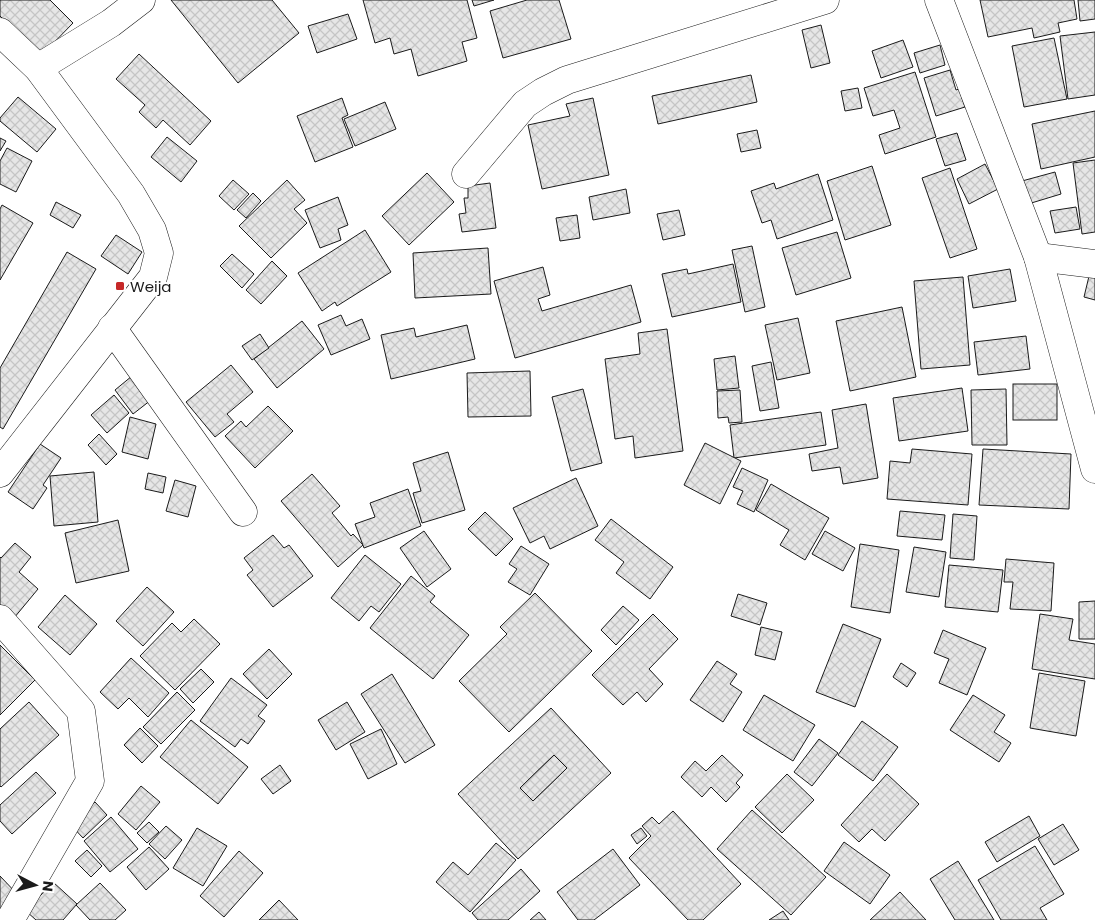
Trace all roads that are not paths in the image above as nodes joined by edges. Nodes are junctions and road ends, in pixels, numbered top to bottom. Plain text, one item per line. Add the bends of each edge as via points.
1 (141, 0) edge
2 (825, 0) edge
3 (939, 0) edge
4 (0, 32) edge
5 (38, 68) junction
6 (466, 174) dead end
7 (1038, 257) junction
8 (1095, 264) edge
9 (112, 328) junction
10 (1095, 469) edge
11 (0, 473) edge
12 (243, 512) dead end
13 (0, 619) edge
14 (10, 920) edge

1 - 5 street via 112,24
2 - 6 street via 567,80 524,104
3 - 7 street
4 - 5 street
5 - 9 street via 131,194 152,230 159,253 153,277
7 - 8 street
7 - 10 street
9 - 11 street
9 - 12 street
13 - 14 street via 81,711 90,781

